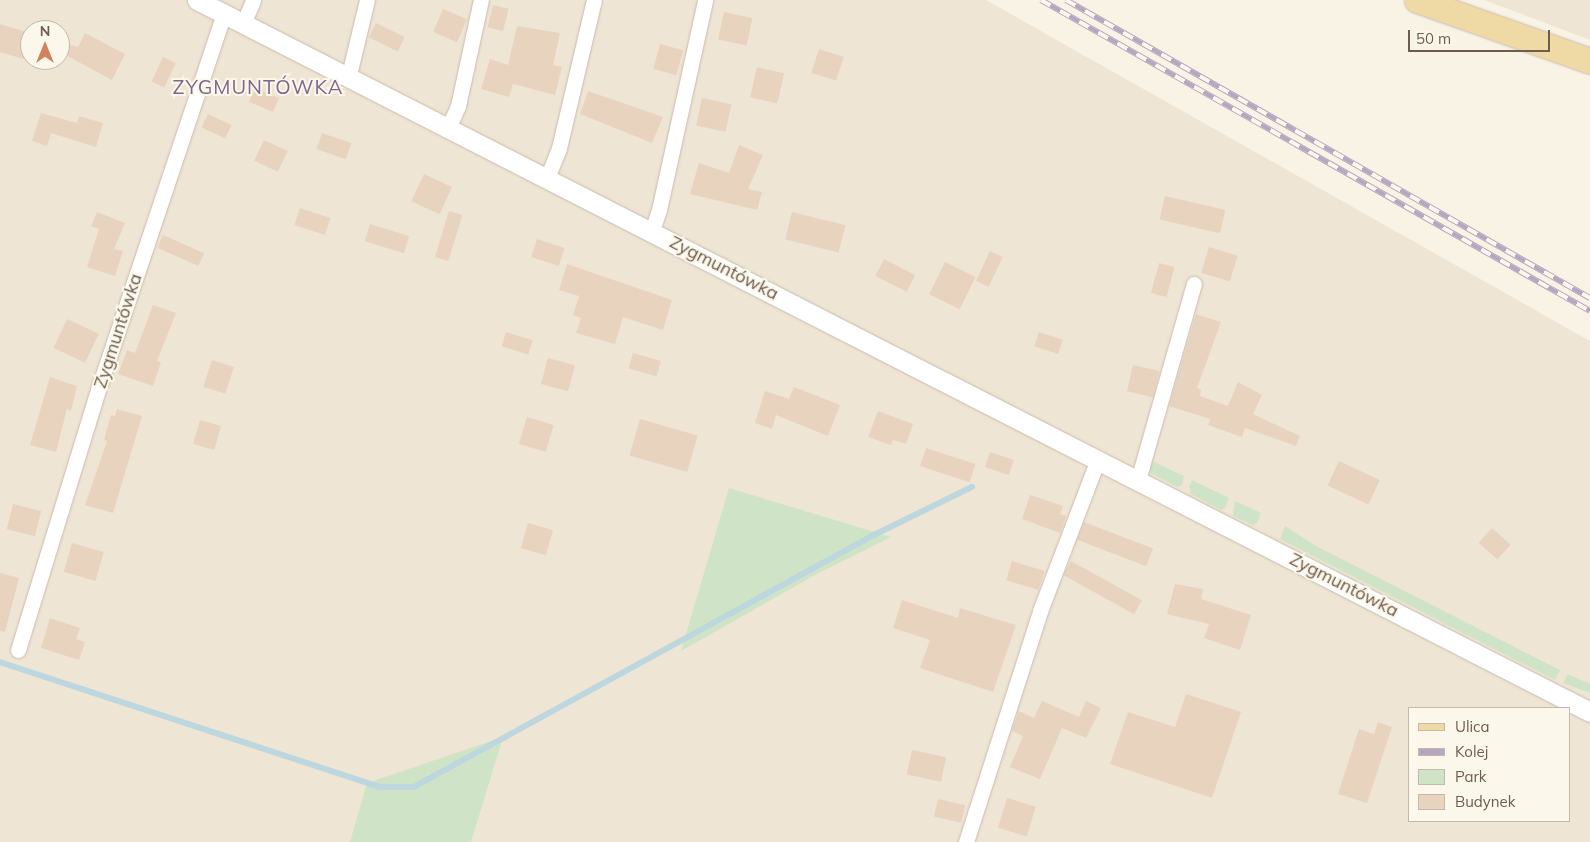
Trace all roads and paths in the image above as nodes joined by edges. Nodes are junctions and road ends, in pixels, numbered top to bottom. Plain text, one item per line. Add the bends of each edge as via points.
1 (197, 0) edge
2 (253, 0) edge
3 (367, 0) edge
4 (481, 0) edge
5 (594, 0) edge
6 (705, 0) edge
7 (1417, 0) edge
8 (224, 14) junction
9 (243, 24) junction
10 (1590, 61) edge
11 (348, 78) junction
12 (447, 130) junction
13 (547, 178) junction
14 (652, 231) junction
15 (1194, 284) dead end
16 (1098, 459) junction
17 (1138, 480) junction
18 (18, 650) dead end
19 (1590, 712) edge
20 (966, 842) edge

1 - 8 street, Zygmuntówka
2 - 9 street
3 - 11 street
4 - 12 street via 458,106
5 - 13 street via 559,148
6 - 14 street via 660,210
7 - 10 main road
8 - 9 street, Zygmuntówka
8 - 18 street, Zygmuntówka via 102,378
9 - 11 street, Zygmuntówka
11 - 12 street, Zygmuntówka
12 - 13 street, Zygmuntówka
13 - 14 street, Zygmuntówka
14 - 16 street, Zygmuntówka
15 - 17 street
16 - 17 street, Zygmuntówka
16 - 20 street via 1040,611
17 - 19 street, Zygmuntówka

